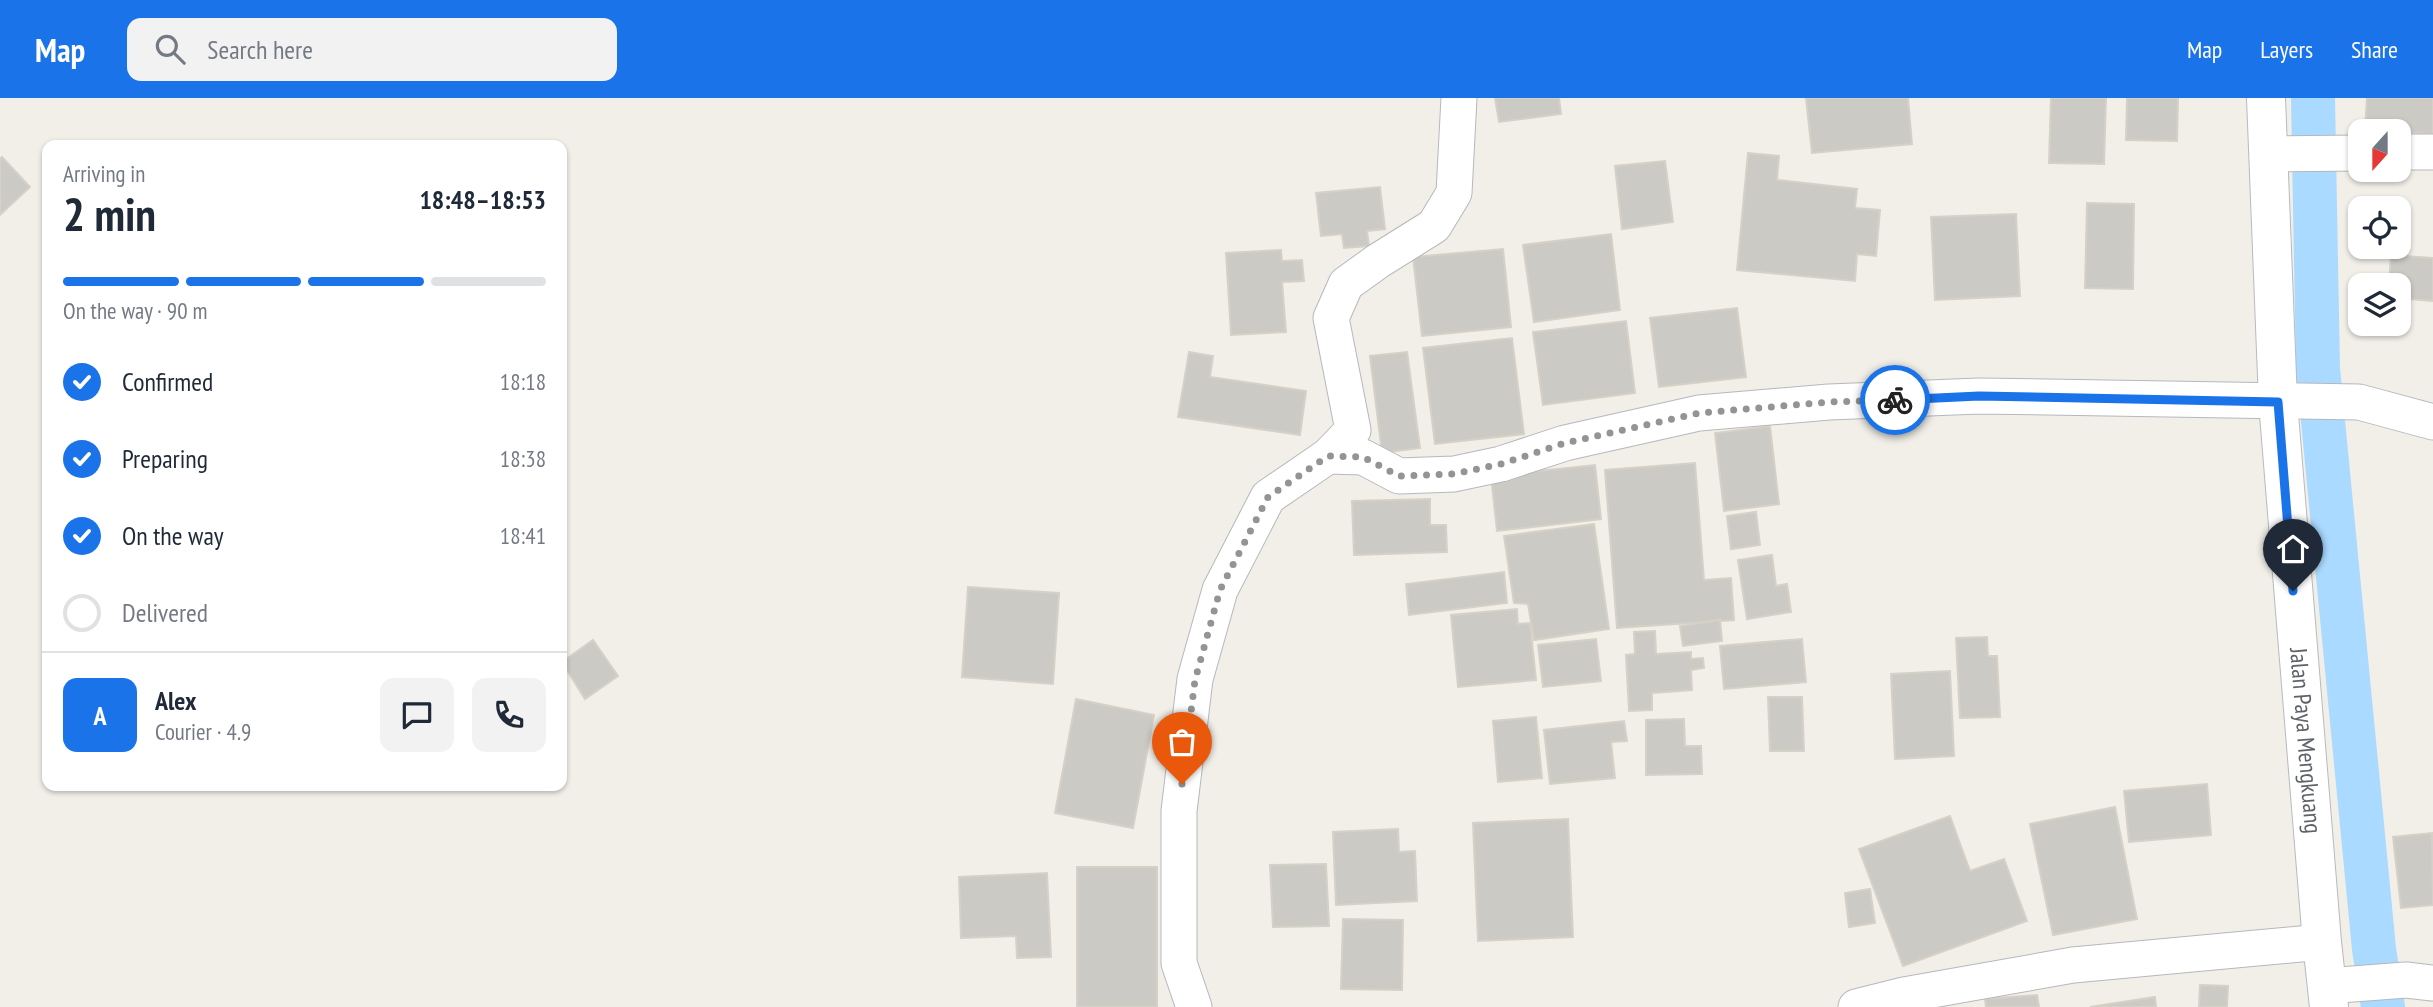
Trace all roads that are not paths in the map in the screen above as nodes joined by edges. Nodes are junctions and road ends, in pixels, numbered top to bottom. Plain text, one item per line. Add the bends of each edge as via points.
1 (1459, 98) edge
2 (2266, 98) edge
3 (2412, 152) edge
4 (2433, 152) edge
5 (2348, 153) edge
6 (2267, 154) junction
7 (2278, 402) junction
8 (2433, 422) edge
9 (1328, 456) junction
10 (2322, 942) junction
11 (2419, 981) edge
12 (2328, 996) edge
13 (1194, 1007) edge
14 (1856, 1007) edge

1 - 9 street via 1454,193 1434,226 1346,284 1331,318 1353,430
2 - 6 street, Jalan Paya Mengkuang
3 - 4 street
5 - 6 street
6 - 7 street, Jalan Paya Mengkuang
7 - 8 street via 2358,402
7 - 9 street via 1979,396 1829,402 1699,413 1454,474 1399,476 1363,457
7 - 10 street, Jalan Paya Mengkuang
9 - 13 street via 1268,497 1220,590 1195,680 1179,811 1179,963
10 - 12 street, Jalan Paya Mengkuang
10 - 14 street via 2073,965
11 - 12 street

